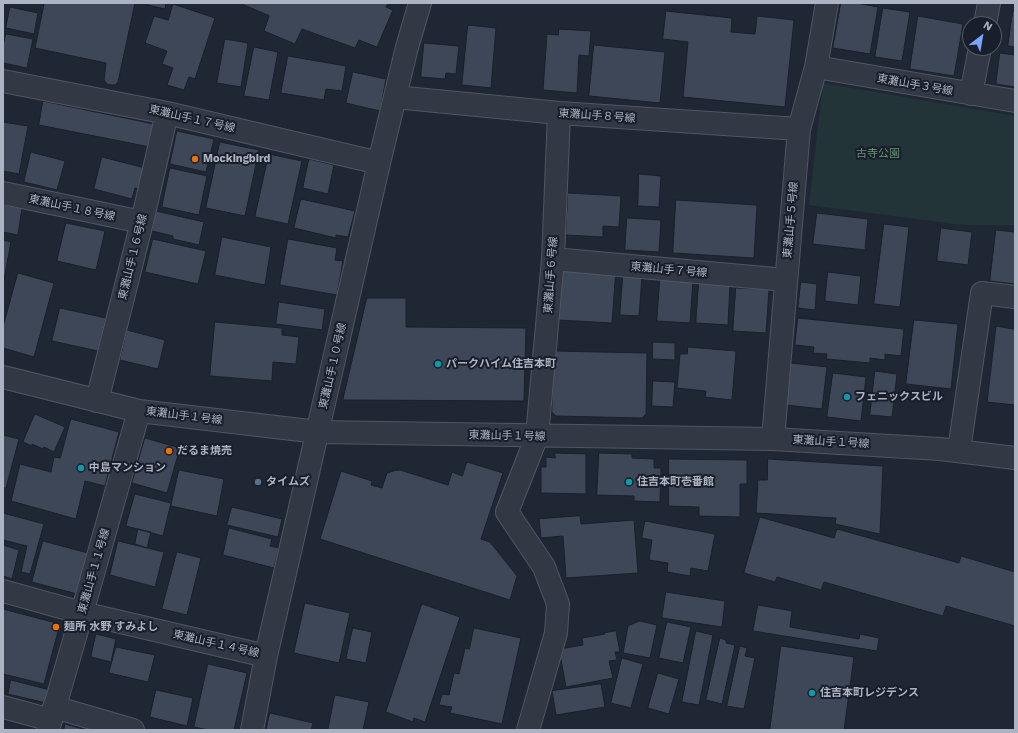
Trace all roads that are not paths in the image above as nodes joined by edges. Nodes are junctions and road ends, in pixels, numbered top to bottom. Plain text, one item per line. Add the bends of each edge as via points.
1 (420, 3) edge
2 (827, 3) edge
3 (989, 3) edge
4 (987, 16) edge
5 (978, 56) edge
6 (816, 67) junction
7 (3, 81) edge
8 (971, 94) junction
9 (395, 97) junction
10 (1015, 101) edge
11 (167, 113) junction
12 (559, 113) junction
13 (799, 128) junction
14 (379, 163) junction
15 (3, 194) edge
16 (142, 222) junction
17 (553, 260) junction
18 (786, 280) junction
19 (1015, 297) edge
20 (3, 377) edge
21 (98, 401) junction
22 (138, 411) junction
23 (318, 432) junction
24 (537, 436) junction
25 (773, 439) junction
26 (959, 450) junction
27 (1015, 458) edge
28 (3, 591) edge
29 (82, 613) junction
30 (266, 656) junction
31 (3, 707) edge
32 (51, 719) edge
33 (133, 730) edge
34 (252, 730) edge
35 (528, 730) edge

1 - 9 street, 東灘山手１０号線
2 - 6 street, 東灘山手５号線
3 - 4 street
5 - 8 street
6 - 8 street, 東灘山手３号線
6 - 13 street, 東灘山手５号線
7 - 11 street, 東灘山手１７号線
8 - 10 street, 東灘山手３号線
9 - 12 street, 東灘山手８号線
9 - 14 street, 東灘山手１０号線
11 - 14 street, 東灘山手１７号線
11 - 16 street, 東灘山手１６号線
12 - 13 street, 東灘山手８号線
12 - 17 street, 東灘山手６号線
13 - 18 street, 東灘山手５号線
14 - 23 street, 東灘山手１０号線
15 - 16 street, 東灘山手１８号線
16 - 21 street, 東灘山手１６号線
17 - 18 street, 東灘山手７号線
17 - 24 street, 東灘山手６号線
18 - 25 street, 東灘山手５号線
19 - 26 street via 982,293
20 - 21 street, 東灘山手１号線
21 - 22 street, 東灘山手１号線
22 - 23 street, 東灘山手１号線
22 - 29 street, 東灘山手１１号線
23 - 24 street, 東灘山手１号線
23 - 30 street, 東灘山手１０号線
24 - 25 street, 東灘山手１号線
24 - 35 street, 東灘山手６号線 via 507,512 544,566 558,604 556,633
25 - 26 street, 東灘山手１号線
26 - 27 street, 東灘山手１号線
28 - 29 street, 東灘山手１４号線
29 - 30 street, 東灘山手１４号線
29 - 32 street, 東灘山手１１号線
30 - 34 street, 東灘山手１０号線
31 - 32 street
32 - 33 street

